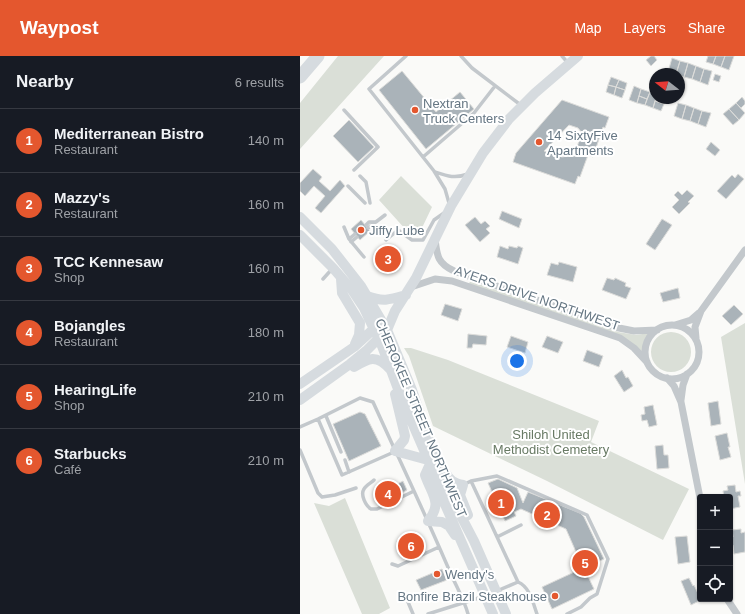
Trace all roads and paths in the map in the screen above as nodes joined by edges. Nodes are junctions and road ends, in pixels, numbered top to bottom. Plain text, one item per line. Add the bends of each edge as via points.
1 (318, 56) edge
2 (406, 56) edge
3 (461, 56) edge
4 (578, 56) edge
5 (566, 60) edge
6 (300, 77) edge
7 (495, 86) junction
8 (522, 106) junction
9 (344, 110) dead end
10 (423, 157) junction
11 (354, 170) dead end
12 (434, 171) junction
13 (470, 174) junction
14 (360, 176) dead end
15 (348, 186) dead end
16 (365, 203) dead end
17 (370, 203) dead end
18 (449, 210) junction
19 (385, 215) dead end
20 (300, 217) edge
21 (344, 227) dead end
22 (367, 227) dead end
23 (300, 235) edge
24 (356, 235) dead end
25 (435, 239) junction
26 (350, 240) junction
27 (386, 240) dead end
28 (745, 250) edge
29 (364, 257) dead end
30 (333, 268) junction
31 (323, 279) dead end
32 (341, 279) junction
33 (408, 291) junction
34 (367, 296) junction
35 (701, 311) junction
36 (384, 325) junction
37 (674, 325) junction
38 (374, 328) junction
39 (657, 330) junction
40 (378, 338) junction
41 (698, 344) junction
42 (354, 346) junction
43 (647, 362) junction
44 (391, 370) junction
45 (687, 374) junction
46 (335, 375) junction
47 (667, 378) junction
48 (300, 384) edge
49 (397, 384) junction
50 (300, 400) edge
51 (681, 402) junction
52 (326, 416) junction
53 (318, 419) junction
54 (300, 427) edge
55 (300, 451) edge
56 (395, 451) junction
57 (341, 452) dead end
58 (431, 459) junction
59 (345, 460) dead end
60 (349, 472) junction
61 (374, 480) dead end
62 (467, 483) junction
63 (356, 488) dead end
64 (414, 491) junction
65 (699, 494) edge
66 (428, 521) junction
67 (521, 525) dead end
68 (460, 537) junction
69 (497, 537) junction
70 (474, 541) junction
71 (439, 547) junction
72 (392, 564) dead end
73 (518, 582) junction
74 (496, 591) junction
75 (485, 596) junction
76 (408, 602) dead end
77 (465, 602) junction
78 (729, 602) edge
79 (413, 614) edge
80 (428, 614) edge
81 (468, 614) edge
82 (493, 614) edge
83 (506, 614) edge
84 (537, 614) edge
85 (567, 614) edge
86 (737, 614) edge

1 - 6 highway
2 - 10 lane via 369,89
3 - 7 lane
4 - 5 main road
5 - 8 main road
7 - 8 lane
7 - 10 lane via 474,114
8 - 13 main road via 509,118
9 - 11 lane via 378,147
10 - 12 lane
12 - 13 lane via 450,177
12 - 18 lane via 446,189
13 - 18 main road
14 - 17 lane via 366,182
15 - 16 lane
18 - 25 main road
18 - 27 lane via 434,220 423,240 412,240 398,230
19 - 22 lane
20 - 34 main road, CHEROKEE STREET NORTHWEST via 332,249
21 - 26 lane
23 - 30 main road, CHEROKEE STREET NORTHWEST
24 - 26 lane
25 - 33 main road
25 - 39 street, AYERS DRIVE NORTHWEST via 440,261 454,271 619,329
26 - 29 lane
28 - 35 street
30 - 31 lane
30 - 32 main road, CHEROKEE STREET NORTHWEST
32 - 38 main road, CHEROKEE STREET NORTHWEST via 352,290
32 - 42 main road via 342,293 360,323
33 - 34 main road via 385,300
33 - 36 main road
33 - 43 street, AYERS DRIVE NORTHWEST via 435,279 452,281 620,338
34 - 36 main road, CHEROKEE STREET NORTHWEST
35 - 37 street via 691,320
35 - 41 street via 695,327
36 - 38 main road
36 - 40 main road
36 - 58 main road, CHEROKEE STREET NORTHWEST via 412,390
37 - 39 street
37 - 41 street via 685,328
38 - 40 main road, CHEROKEE STREET NORTHWEST
38 - 42 main road
39 - 43 street via 647,344
40 - 44 main road, CHEROKEE STREET NORTHWEST
40 - 46 main road via 366,351
41 - 45 street via 698,357
42 - 48 main road
43 - 47 street via 654,372
44 - 46 main road via 383,362 368,359 344,373
44 - 49 main road, CHEROKEE STREET NORTHWEST
45 - 47 street
45 - 51 street
46 - 50 main road
47 - 51 street via 674,386
49 - 56 main road via 395,395 405,436
49 - 58 main road, CHEROKEE STREET NORTHWEST
51 - 65 street
52 - 53 lane
52 - 56 lane via 360,398 373,402
52 - 57 lane
53 - 54 lane
53 - 60 lane via 342,475
55 - 63 lane via 322,497
56 - 58 main road
56 - 60 lane
56 - 64 lane
58 - 62 main road via 455,483
58 - 66 main road via 425,475 436,503 433,515
58 - 68 main road, CHEROKEE STREET NORTHWEST via 447,508
58 - 70 main road, CHEROKEE STREET NORTHWEST
59 - 60 lane
61 - 64 lane via 362,492 371,509 378,509
62 - 69 lane
62 - 70 main road via 460,495 476,535
62 - 85 lane via 497,476 587,515 608,559 597,594
64 - 66 lane
66 - 68 main road via 442,522 449,526 453,534
66 - 71 lane
67 - 69 lane
68 - 75 main road, CHEROKEE STREET NORTHWEST
69 - 73 lane
70 - 74 main road, CHEROKEE STREET NORTHWEST
71 - 72 lane via 398,566
71 - 77 lane
73 - 74 lane
73 - 84 lane via 527,589
74 - 75 lane
74 - 83 main road, CHEROKEE STREET NORTHWEST
75 - 77 lane
75 - 82 main road, CHEROKEE STREET NORTHWEST
76 - 79 lane
77 - 80 lane
77 - 81 lane
78 - 86 street

